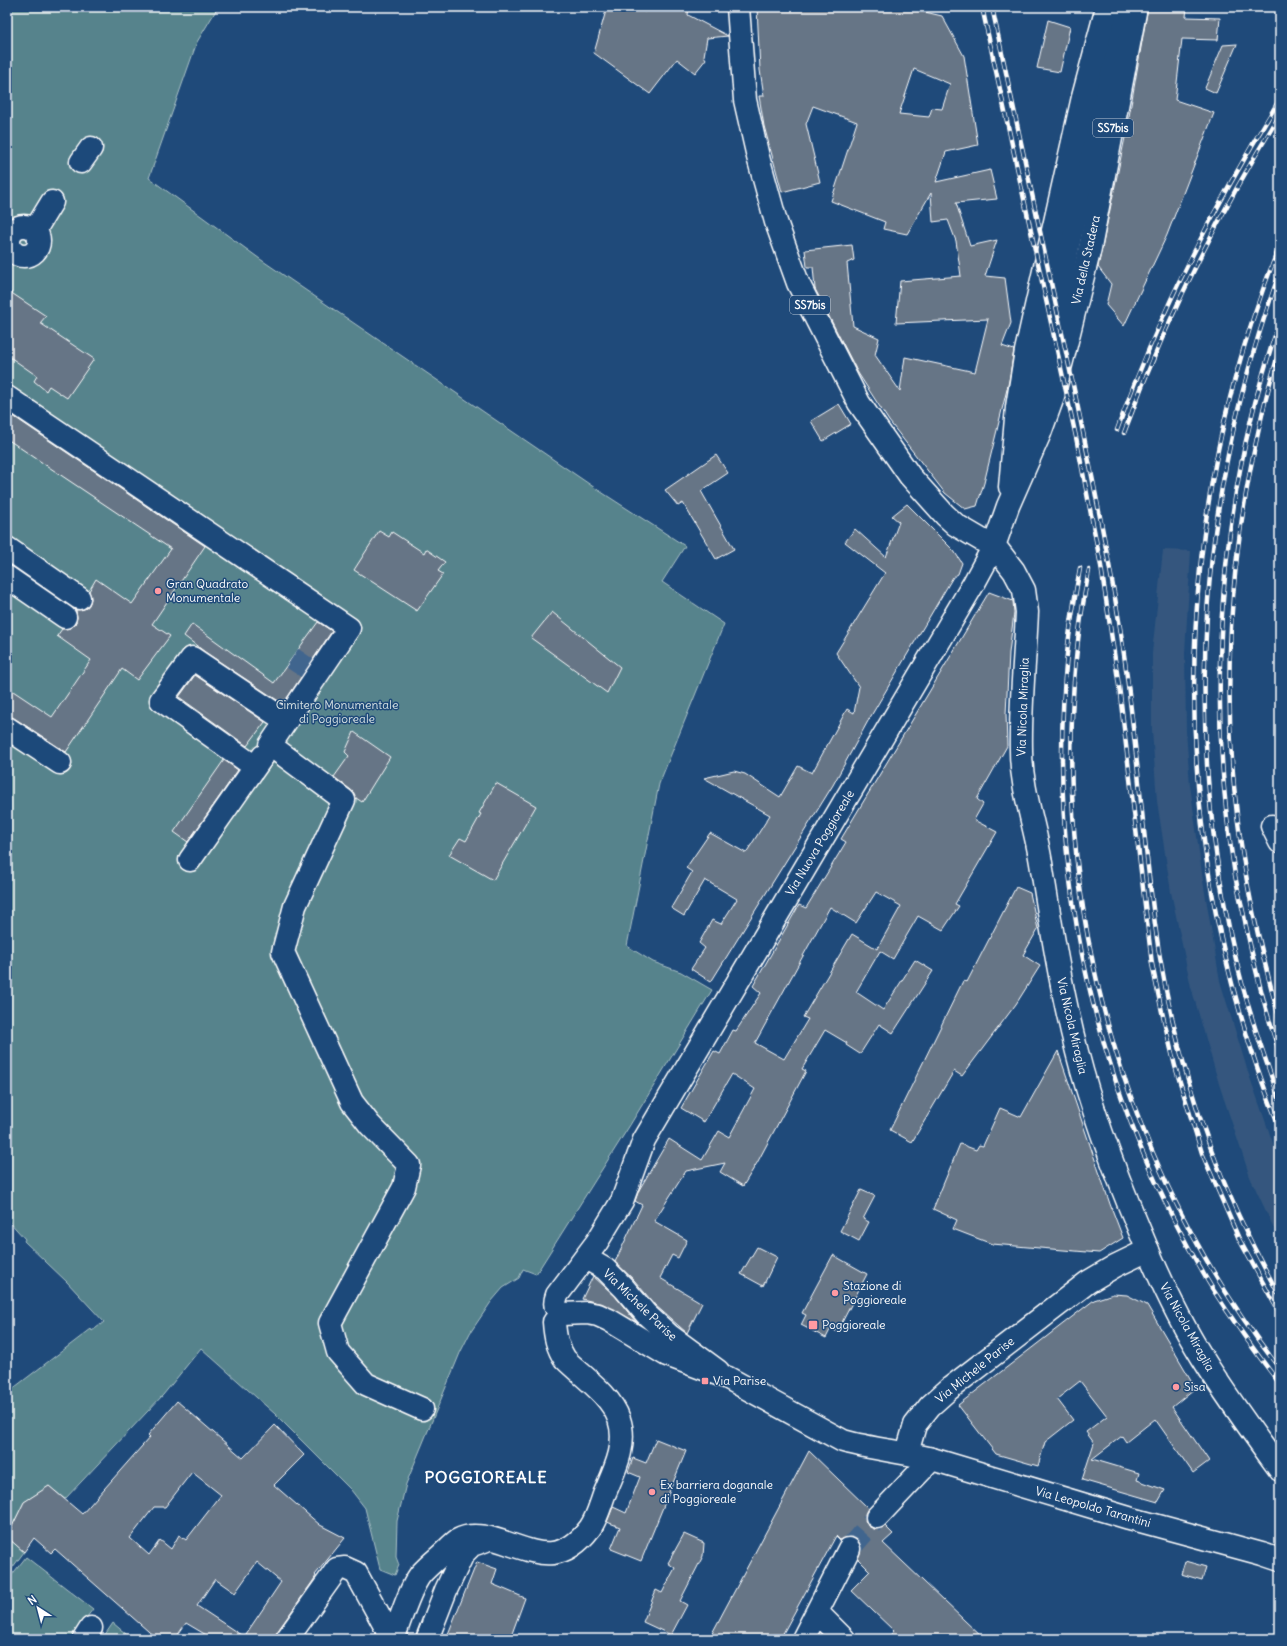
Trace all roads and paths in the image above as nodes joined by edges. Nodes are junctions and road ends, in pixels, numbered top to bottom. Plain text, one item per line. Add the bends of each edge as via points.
1 (738, 7) edge
2 (1136, 7) edge
3 (1118, 10) edge
4 (52, 202) dead end
5 (35, 230) junction
6 (9, 232) edge
7 (11, 260) edge
8 (7, 397) edge
9 (1008, 506) junction
10 (994, 546) junction
11 (7, 548) edge
12 (7, 577) edge
13 (79, 598) dead end
14 (65, 617) dead end
15 (286, 721) junction
16 (7, 728) edge
17 (270, 745) junction
18 (60, 763) dead end
19 (255, 767) junction
20 (190, 860) dead end
21 (1148, 1250) junction
22 (590, 1261) dead end
23 (564, 1317) junction
24 (728, 1378) junction
25 (422, 1409) dead end
26 (907, 1453) junction
27 (932, 1459) junction
28 (1280, 1470) edge
29 (877, 1517) tunnel mouth
30 (501, 1542) junction
31 (849, 1549) tunnel mouth
32 (1274, 1554) edge
33 (412, 1592) junction
34 (441, 1603) junction
35 (817, 1612) junction
36 (286, 1639) edge
37 (393, 1639) edge
38 (427, 1639) edge
39 (803, 1639) edge
40 (844, 1639) edge

1 - 10 main road, SS7bis via 746,100 758,157 776,222 798,283 859,403 910,476 956,525
2 - 9 main road, Via della Stadera / SS7bis via 1090,248 1053,397
3 - 9 main road, Via della Stadera / SS7bis via 1083,97 1026,351 1017,407
4 - 5 main road
5 - 6 main road via 24,226
5 - 7 main road via 39,240 36,250 30,255
6 - 7 main road
8 - 15 main road via 349,628 315,674
9 - 10 main road, Via della Stadera
10 - 21 main road, Via Nicola Miraglia via 1014,571 1026,600 1022,775 1040,858 1062,987 1088,1092 1125,1196
10 - 23 main road, Via Nuova Poggioreale via 644,1140 622,1200 597,1242 557,1295 555,1304 558,1312 567,1315
11 - 13 main road
12 - 14 main road
15 - 17 main road
15 - 19 main road via 192,658 161,700
16 - 18 main road
17 - 19 main road
17 - 25 main road via 344,800 295,906 283,952 352,1102 370,1125 409,1164 404,1187 330,1323 338,1352 366,1384
19 - 20 main road
21 - 26 main road, Via Michele Parise via 1088,1282 949,1389 930,1406 915,1425
21 - 28 main road, Via Nicola Miraglia via 1178,1314 1202,1357
22 - 24 main road, Via Michele Parise via 605,1269 669,1335
23 - 24 main road, Via Michele Parise via 593,1314 609,1320 667,1355
23 - 30 main road via 556,1343 559,1352 615,1410 622,1433 619,1455 596,1517 590,1528 574,1545 553,1553 543,1553
24 - 26 main road, Via Michele Parise via 843,1441
26 - 27 main road, Via Leopoldo Tarantini
27 - 29 main road
27 - 32 main road, Via Leopoldo Tarantini via 1129,1518
30 - 33 main road via 476,1537 458,1541 424,1571 416,1580
30 - 34 main road via 481,1541 466,1550
31 - 35 main road
33 - 34 main road via 423,1583 434,1584 441,1595
33 - 37 main road
34 - 38 main road
35 - 39 main road
35 - 40 main road
36 - 37 main road via 337,1569 345,1568 356,1573

